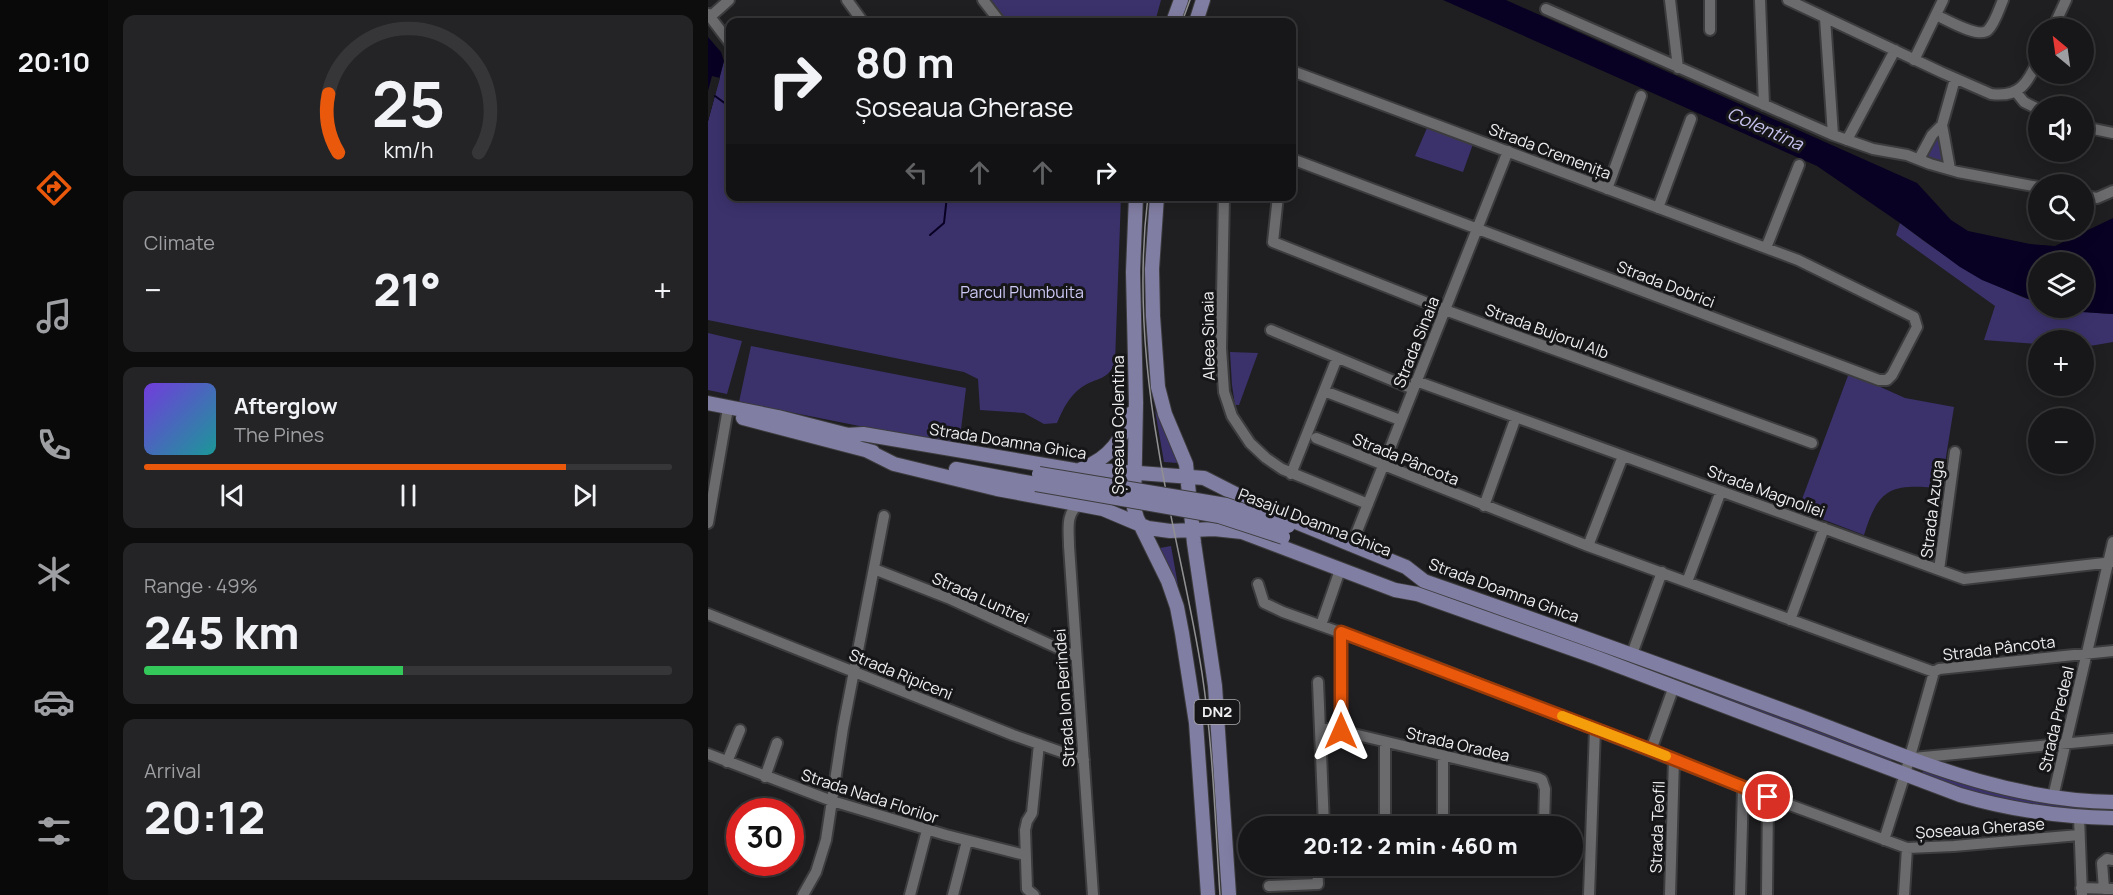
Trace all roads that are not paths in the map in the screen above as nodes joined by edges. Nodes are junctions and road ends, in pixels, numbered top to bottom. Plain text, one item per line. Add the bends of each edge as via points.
1 (729, 0) edge
2 (847, 0) edge
3 (983, 0) edge
4 (1180, 0) edge
5 (1670, 0) edge
6 (1710, 0) edge
7 (1760, 0) edge
8 (1788, 0) edge
9 (1943, 0) edge
10 (2003, 0) edge
11 (2066, 0) edge
12 (1801, 3) edge
13 (1546, 9) dead end
14 (1936, 15) junction
15 (709, 16) edge
16 (861, 18) edge
17 (997, 18) edge
18 (1174, 18) edge
19 (1825, 18) junction
20 (2058, 18) edge
21 (1710, 30) dead end
22 (726, 38) edge
23 (1895, 50) junction
24 (1914, 60) junction
25 (1678, 68) junction
26 (1296, 72) edge
27 (1955, 79) junction
28 (2028, 79) edge
29 (2016, 92) junction
30 (1641, 96) dead end
31 (2028, 104) edge
32 (1764, 105) junction
33 (1691, 118) dead end
34 (1942, 125) junction
35 (2094, 129) edge
36 (2113, 134) edge
37 (1833, 135) junction
38 (1847, 140) junction
39 (1508, 151) junction
40 (1919, 159) junction
41 (1296, 161) edge
42 (1799, 165) dead end
43 (1950, 169) junction
44 (2028, 185) edge
45 (1607, 189) junction
46 (2113, 191) edge
47 (2094, 198) edge
48 (1136, 201) edge
49 (1157, 201) edge
50 (1224, 201) edge
51 (1277, 201) edge
52 (1658, 208) junction
53 (1477, 229) junction
54 (1766, 248) junction
55 (1798, 260) joint
56 (1445, 310) junction
57 (1271, 330) dead end
58 (1337, 358) junction
59 (1414, 385) junction
60 (1324, 391) junction
61 (708, 403) edge
62 (1136, 403) junction
63 (708, 410) edge
64 (1516, 417) junction
65 (1400, 420) junction
66 (726, 421) junction
67 (846, 435) junction
68 (1316, 438) dead end
69 (1812, 443) dead end
70 (866, 450) junction
71 (1955, 452) dead end
72 (909, 454) junction
73 (1623, 456) junction
74 (1382, 466) junction
75 (1074, 470) junction
76 (1134, 472) junction
77 (1291, 474) junction
78 (1188, 476) junction
79 (1721, 491) junction
80 (1080, 504) junction
81 (1368, 504) junction
82 (1484, 506) junction
83 (884, 516) dead end
84 (708, 523) edge
85 (1141, 526) junction
86 (1824, 528) junction
87 (1192, 530) junction
88 (2113, 542) edge
89 (1352, 544) junction
90 (1588, 546) junction
91 (2111, 563) edge
92 (874, 569) junction
93 (1340, 570) junction
94 (1939, 570) junction
95 (1662, 572) junction
96 (1687, 582) junction
97 (1258, 584) dead end
98 (1421, 587) junction
99 (708, 614) edge
100 (1790, 620) junction
101 (1321, 625) junction
102 (1341, 632) junction
103 (2113, 651) edge
104 (1632, 654) junction
105 (2086, 654) junction
106 (1075, 656) junction
107 (854, 671) junction
108 (1934, 672) junction
109 (1318, 682) dead end
110 (1673, 689) junction
111 (1320, 728) junction
112 (740, 729) dead end
113 (1595, 729) junction
114 (1341, 731) junction
115 (2113, 739) edge
116 (1385, 742) junction
117 (777, 743) dead end
118 (1039, 744) junction
119 (2065, 744) junction
120 (1651, 750) junction
121 (708, 754) edge
122 (1443, 756) junction
123 (1910, 758) junction
124 (1674, 759) junction
125 (1084, 760) junction
126 (727, 762) junction
127 (1905, 774) junction
128 (765, 777) junction
129 (1743, 788) junction
130 (1768, 797) junction
131 (2053, 797) junction
132 (832, 801) junction
133 (2113, 802) edge
134 (1324, 816) edge
135 (1385, 816) edge
136 (1443, 816) edge
137 (1544, 816) edge
138 (2079, 817) junction
139 (2113, 818) edge
140 (927, 830) junction
141 (2079, 835) junction
142 (1884, 840) junction
143 (967, 841) junction
144 (1907, 848) junction
145 (1025, 855) junction
146 (2113, 860) edge
147 (1318, 876) edge
148 (1269, 886) dead end
149 (2109, 889) edge
150 (2081, 892) edge
151 (804, 895) edge
152 (910, 895) edge
153 (953, 895) edge
154 (1034, 895) edge
155 (1093, 895) edge
156 (1208, 895) edge
157 (1229, 895) edge
158 (1589, 895) edge
159 (1670, 895) edge
160 (1740, 895) edge
161 (1767, 895) edge
162 (1904, 895) edge

1 - 15 street
2 - 16 street
3 - 17 street
4 - 18 main road
5 - 25 street
6 - 21 street
7 - 32 street
8 - 12 street
9 - 14 street
10 - 14 street via 1984,33
11 - 20 street
12 - 19 street
13 - 25 street
14 - 24 street
15 - 22 street
19 - 23 street
19 - 37 street
23 - 24 street
23 - 38 street
24 - 27 street
25 - 32 street
26 - 39 street, Strada Cremenița
27 - 29 street via 1991,94
27 - 34 street
28 - 29 street
29 - 31 street
30 - 45 street
32 - 37 street
33 - 52 street
34 - 40 street
34 - 43 street
35 - 36 street
37 - 38 street
38 - 40 street
39 - 45 street, Strada Cremenița
39 - 53 street, Strada Sinaia
40 - 43 street
41 - 53 street
42 - 54 street
43 - 44 street
45 - 52 street, Strada Cremenița
46 - 47 street
48 - 62 main road, Șoseaua Colentina / DN2
49 - 78 main road, DN2 via 1152,269 1158,387
50 - 77 street, Aleea Sinaia via 1224,392 1232,416 1247,439 1266,458
51 - 56 street, Strada Bujorul Alb via 1273,242
52 - 54 street, Strada Cremenița
53 - 55 street, Strada Dobrici via 1844,368 1887,380 1916,332 1918,324 1914,317
53 - 56 street, Strada Sinaia
54 - 55 street, Strada Cremenița
56 - 59 street, Strada Sinaia
56 - 69 street, Strada Bujorul Alb
57 - 58 street, Strada Magnoliei
58 - 59 street, Strada Magnoliei
58 - 60 street
59 - 64 street, Strada Magnoliei
59 - 65 street, Strada Sinaia
60 - 65 street
60 - 77 street
61 - 67 main road, Strada Doamna Ghica
62 - 75 main road via 1121,438 1109,454
62 - 76 main road, Șoseaua Colentina / DN2
63 - 66 main road, Strada Doamna Ghica
64 - 73 street, Strada Magnoliei
64 - 82 street
65 - 74 street, Strada Sinaia
66 - 70 main road, Strada Doamna Ghica
66 - 84 street
67 - 72 main road, Strada Doamna Ghica
67 - 75 main road, Strada Doamna Ghica via 863,434
68 - 74 street, Strada Pâncota
70 - 72 main road, Strada Doamna Ghica
70 - 80 main road, Strada Doamna Ghica via 894,464
71 - 94 street, Strada Azuga
72 - 98 main road, Pasajul Doamna Ghica, bridge via 1285,532
73 - 79 street, Strada Magnoliei
73 - 90 street
74 - 81 street, Strada Sinaia
74 - 82 street, Strada Pâncota
75 - 76 main road, Strada Doamna Ghica
76 - 78 main road, Strada Doamna Ghica
76 - 85 main road, Șoseaua Colentina / DN2 via 1134,508
77 - 81 street, Aleea Sinaia
78 - 87 main road, DN2
78 - 89 main road, Strada Doamna Ghica via 1210,480 1255,505
79 - 86 street, Strada Magnoliei
79 - 96 street
80 - 85 main road, Strada Doamna Ghica via 1106,510
80 - 106 street, Strada Ion Berindei via 1069,518
81 - 89 street, Strada Sinaia
82 - 90 street, Strada Pâncota
83 - 92 street
85 - 87 main road, Strada Doamna Ghica
85 - 156 main road, Șoseaua Colentina / DN2 via 1171,588 1184,643 1196,723
86 - 94 street, Strada Magnoliei
86 - 100 street
87 - 93 main road, Strada Doamna Ghica via 1242,532
87 - 157 main road, DN2 via 1215,686
88 - 91 street, Strada Predeal
89 - 98 main road, Strada Doamna Ghica via 1406,567
90 - 95 street, Strada Pâncota
91 - 94 street, Strada Magnoliei via 1964,579
91 - 105 street, Strada Predeal
92 - 106 street, Strada Luntrei
92 - 107 street
93 - 98 main road, Strada Doamna Ghica via 1395,590
93 - 101 street
95 - 96 street, Strada Pâncota
95 - 104 street
96 - 100 street, Strada Pâncota
97 - 101 street, Șoseaua Gherase via 1261,598 1268,606
98 - 104 main road, Strada Doamna Ghica
98 - 110 main road, Strada Doamna Ghica
99 - 107 street, Strada Ripiceni
100 - 108 street, Strada Pâncota
101 - 102 street, Șoseaua Gherase
102 - 113 street, Șoseaua Gherase
102 - 114 street
103 - 105 street, Strada Pâncota
104 - 123 main road, Strada Doamna Ghica
105 - 108 street, Strada Pâncota
105 - 119 street, Strada Predeal
106 - 125 street, Strada Ion Berindei
107 - 118 street, Strada Ripiceni
107 - 132 street
108 - 123 street
109 - 111 street
110 - 120 street
110 - 127 main road, Strada Doamna Ghica
111 - 114 street, Strada Oradea
111 - 134 street
112 - 126 street
113 - 120 street, Șoseaua Gherase
113 - 158 street
114 - 116 street, Strada Oradea
115 - 119 street
116 - 122 street, Strada Oradea
116 - 135 street
117 - 128 street
118 - 125 street, Strada Ripiceni
118 - 145 street via 1032,813 1025,830
119 - 123 street
119 - 131 street, Strada Predeal
120 - 124 street, Șoseaua Gherase
121 - 126 street, Strada Nada Florilor
122 - 136 street
122 - 137 street, Strada Oradea via 1542,780
123 - 127 street, Șoseaua Gherase
123 - 131 main road, Strada Doamna Ghica via 1985,784
124 - 129 street, Șoseaua Gherase
124 - 159 street, Strada Teofil
125 - 155 street, Strada Ion Berindei
126 - 128 street, Strada Nada Florilor
127 - 138 main road, Strada Doamna Ghica via 1984,802
127 - 142 street, Șoseaua Gherase
128 - 132 street, Strada Nada Florilor
129 - 130 street, Șoseaua Gherase
129 - 160 street
130 - 142 street, Șoseaua Gherase
130 - 161 street
131 - 133 main road, Strada Doamna Ghica
132 - 140 street, Strada Nada Florilor
132 - 151 street via 821,859
138 - 139 main road, Strada Doamna Ghica
138 - 141 street
140 - 143 street, Strada Nada Florilor
140 - 152 street
141 - 144 street, Șoseaua Gherase
141 - 150 street
142 - 144 street, Șoseaua Gherase
143 - 145 street, Strada Nada Florilor
143 - 153 street
144 - 162 street
145 - 154 street via 1027,889
146 - 149 street via 2102,863
147 - 148 street via 1318,884
149 - 150 street

